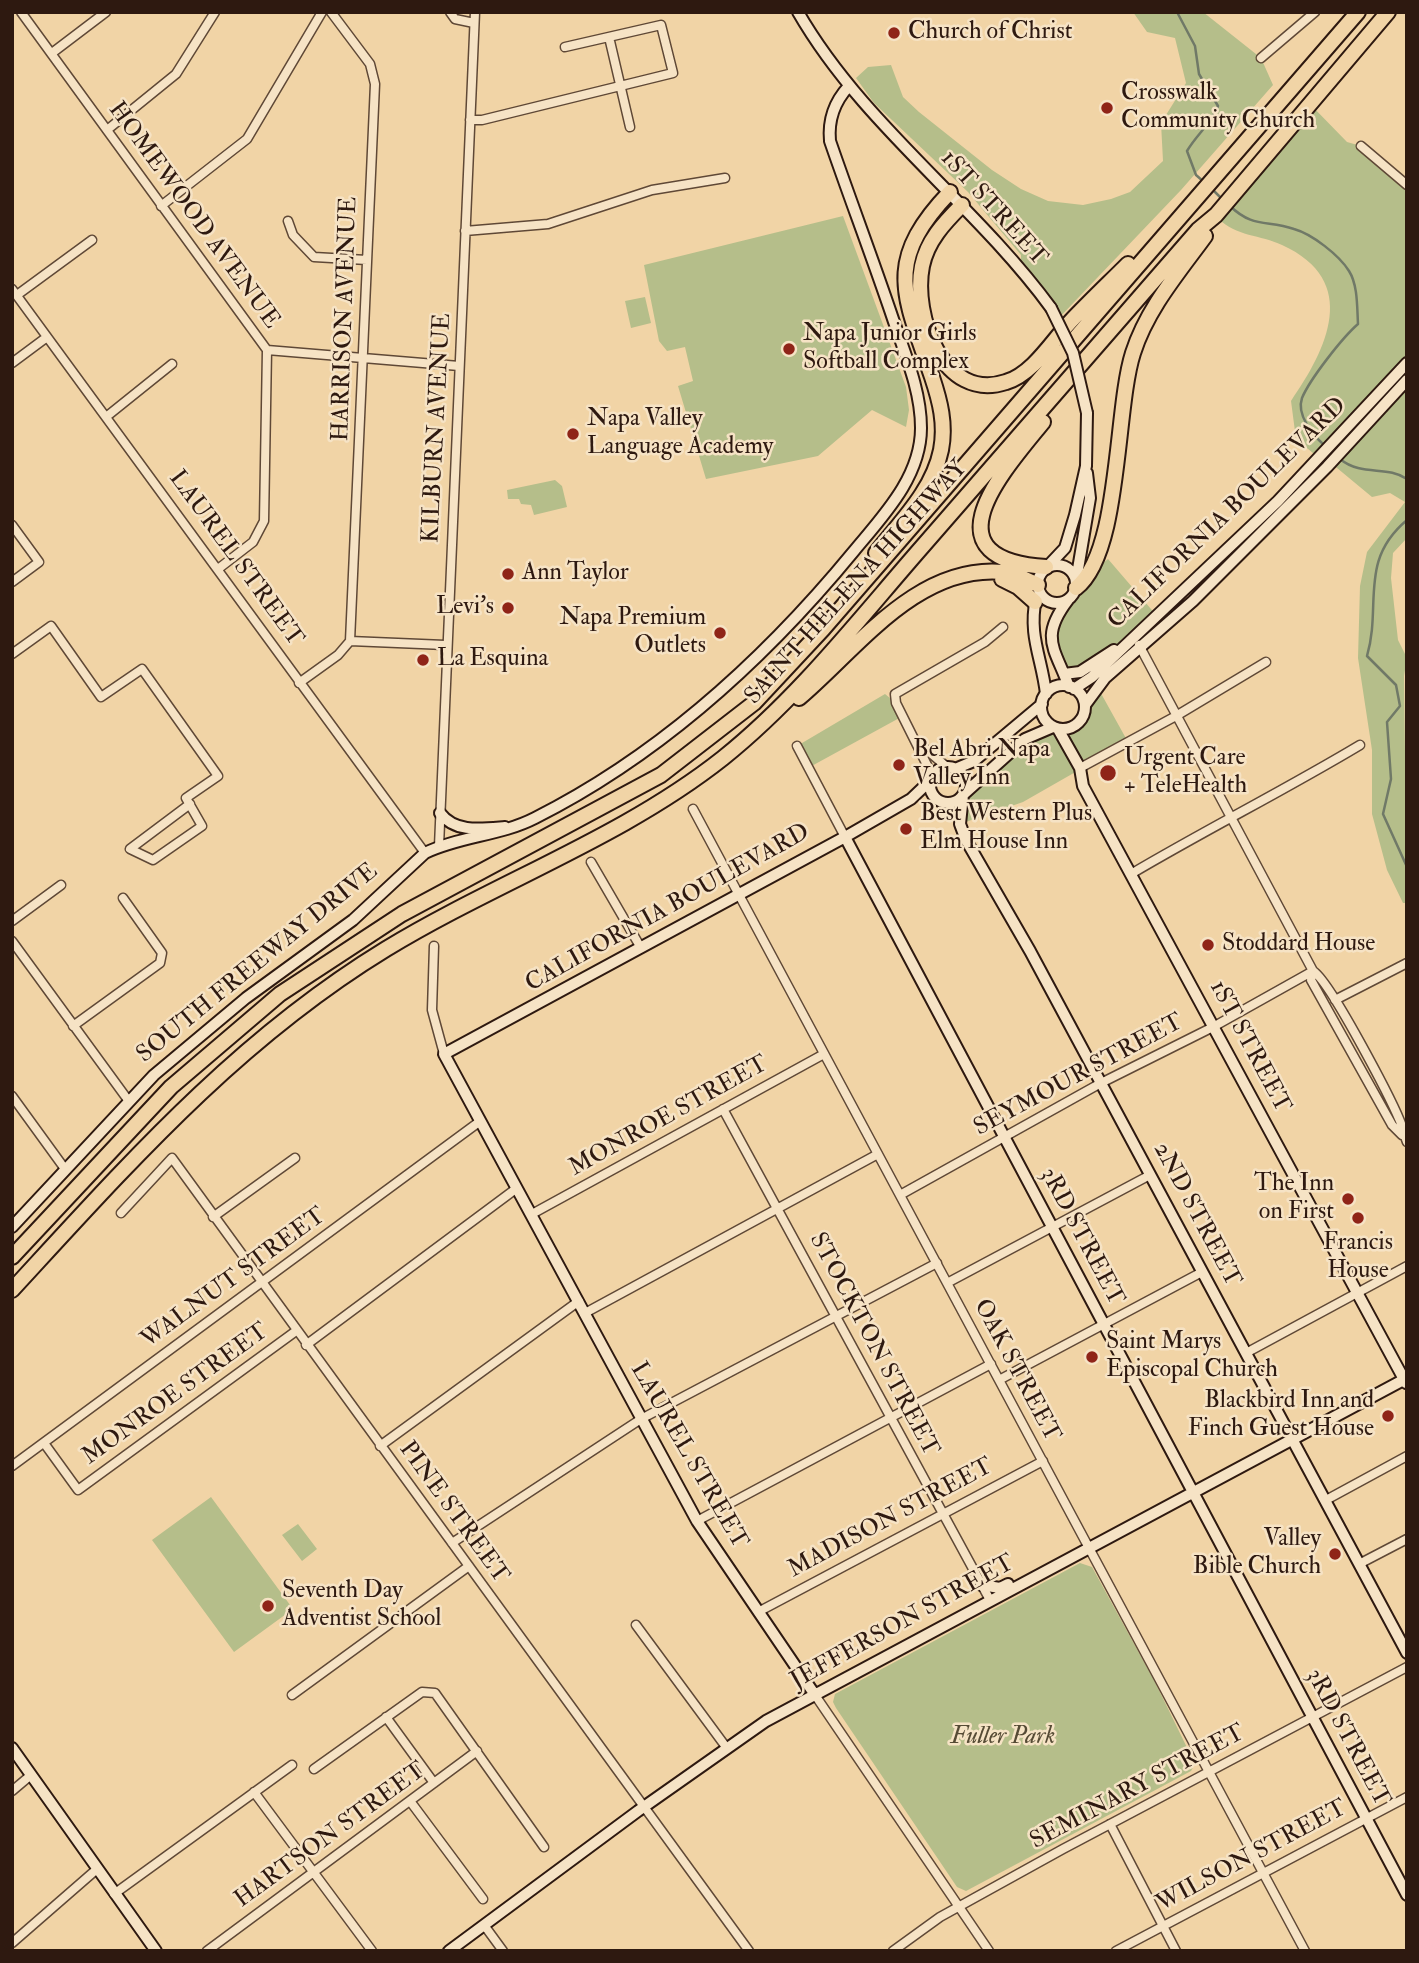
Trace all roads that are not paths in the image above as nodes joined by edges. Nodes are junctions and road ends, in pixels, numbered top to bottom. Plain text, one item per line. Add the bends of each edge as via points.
1 (21, 12) edge
2 (106, 12) edge
3 (215, 12) edge
4 (322, 12) edge
5 (331, 12) edge
6 (450, 12) edge
7 (475, 12) edge
8 (798, 12) edge
9 (1315, 12) edge
10 (1358, 12) edge
11 (1388, 12) edge
12 (1400, 12) edge
13 (474, 23) junction
14 (610, 37) junction
15 (565, 47) dead end
16 (52, 53) junction
17 (1261, 58) dead end
18 (1339, 68) junction
19 (620, 86) junction
20 (849, 86) junction
21 (470, 120) junction
22 (630, 127) dead end
23 (107, 130) junction
24 (1361, 146) dead end
25 (725, 178) dead end
26 (1407, 186) edge
27 (950, 192) junction
28 (1199, 194) junction
29 (962, 205) junction
30 (161, 206) junction
31 (1216, 215) junction
32 (288, 221) dead end
33 (465, 231) junction
34 (92, 240) dead end
35 (367, 260) junction
36 (15, 292) edge
37 (1125, 314) junction
38 (47, 337) junction
39 (267, 351) junction
40 (364, 360) junction
41 (12, 363) edge
42 (1407, 363) edge
43 (172, 364) dead end
44 (459, 366) junction
45 (1407, 380) edge
46 (106, 417) junction
47 (1349, 435) junction
48 (1323, 463) junction
49 (1086, 466) junction
50 (12, 525) edge
51 (1048, 566) junction
52 (218, 569) junction
53 (12, 582) edge
54 (1192, 586) junction
55 (1074, 589) junction
56 (1037, 592) junction
57 (1172, 619) junction
58 (1003, 627) dead end
59 (1134, 636) junction
60 (350, 641) junction
61 (445, 645) junction
62 (1124, 646) junction
63 (1140, 647) junction
64 (12, 654) edge
65 (1266, 662) dead end
66 (790, 666) junction
67 (1064, 674) junction
68 (299, 683) junction
69 (1072, 688) junction
70 (1044, 699) junction
71 (1085, 705) junction
72 (1176, 716) junction
73 (1055, 728) junction
74 (919, 743) junction
75 (1360, 745) dead end
76 (797, 747) dead end
77 (952, 768) junction
78 (1080, 768) junction
79 (932, 778) junction
80 (673, 793) junction
81 (964, 794) junction
82 (911, 799) junction
83 (937, 799) junction
84 (190, 804) junction
85 (692, 809) dead end
86 (440, 813) junction
87 (1229, 816) junction
88 (518, 826) junction
89 (845, 837) junction
90 (439, 846) junction
91 (425, 853) junction
92 (591, 862) dead end
93 (1131, 874) junction
94 (61, 885) dead end
95 (739, 895) junction
96 (123, 898) dead end
97 (12, 921) edge
98 (12, 942) edge
99 (434, 946) dead end
100 (641, 948) junction
101 (1407, 963) edge
102 (1313, 971) junction
103 (1335, 1000) junction
104 (73, 1026) junction
105 (1213, 1027) junction
106 (444, 1054) junction
107 (824, 1054) junction
108 (1101, 1083) junction
109 (12, 1097) edge
110 (128, 1100) junction
111 (723, 1109) junction
112 (479, 1122) junction
113 (1004, 1137) junction
114 (1406, 1140) edge
115 (878, 1154) junction
116 (295, 1158) dead end
117 (65, 1169) junction
118 (1150, 1175) junction
119 (517, 1188) junction
120 (900, 1195) junction
121 (777, 1208) junction
122 (121, 1213) dead end
123 (532, 1213) junction
124 (213, 1217) junction
125 (12, 1227) edge
126 (1052, 1227) junction
127 (12, 1258) edge
128 (937, 1263) junction
129 (1407, 1266) edge
130 (1202, 1272) junction
131 (260, 1283) junction
132 (947, 1283) junction
133 (12, 1290) edge
134 (1357, 1292) junction
135 (579, 1301) junction
136 (585, 1313) junction
137 (836, 1317) junction
138 (1104, 1324) junction
139 (296, 1331) junction
140 (306, 1345) junction
141 (1246, 1353) junction
142 (990, 1364) junction
143 (999, 1380) junction
144 (1406, 1381) edge
145 (890, 1416) junction
146 (640, 1419) junction
147 (1292, 1438) junction
148 (44, 1443) junction
149 (380, 1446) junction
150 (1407, 1457) edge
151 (1043, 1461) junction
152 (12, 1466) edge
153 (1193, 1493) junction
154 (1326, 1500) junction
155 (942, 1512) junction
156 (697, 1521) junction
157 (1407, 1539) edge
158 (452, 1543) junction
159 (1089, 1548) junction
160 (1359, 1564) junction
161 (469, 1566) junction
162 (1033, 1576) junction
163 (981, 1585) junction
164 (990, 1600) junction
165 (758, 1612) junction
166 (636, 1625) dead end
167 (1407, 1653) edge
168 (1407, 1667) edge
169 (292, 1695) dead end
170 (815, 1695) junction
171 (386, 1717) junction
172 (1313, 1718) junction
173 (12, 1748) edge
174 (726, 1748) junction
175 (477, 1751) junction
176 (292, 1765) dead end
177 (314, 1769) dead end
178 (1209, 1771) junction
179 (32, 1775) junction
180 (434, 1783) junction
181 (12, 1791) edge
182 (254, 1792) junction
183 (1407, 1797) edge
184 (410, 1801) junction
185 (646, 1806) junction
186 (1366, 1819) junction
187 (1110, 1824) junction
188 (544, 1847) dead end
189 (97, 1869) junction
190 (1264, 1871) junction
191 (314, 1872) junction
192 (114, 1894) junction
193 (1406, 1895) edge
194 (483, 1899) dead end
195 (960, 1906) junction
196 (484, 1925) junction
197 (1163, 1926) junction
198 (12, 1943) edge
199 (156, 1951) edge
200 (207, 1951) edge
201 (372, 1951) edge
202 (449, 1951) edge
203 (503, 1951) edge
204 (749, 1951) edge
205 (893, 1951) edge
206 (989, 1951) edge
207 (1116, 1951) edge
208 (1176, 1951) edge
209 (1305, 1951) edge

1 - 16 street, HOMEWOOD AVENUE
2 - 16 street
3 - 23 street via 177,74
4 - 30 street via 247,139
5 - 35 street, HARRISON AVENUE via 370,64 375,84
6 - 13 street via 455,19
7 - 13 street, KILBURN AVENUE
8 - 20 street, 1ST STREET
9 - 17 street
10 - 28 highway, SAINT HELENA HIGHWAY
11 - 18 highway, SAINT HELENA HIGHWAY
12 - 18 highway
13 - 21 street, KILBURN AVENUE
14 - 15 street
14 - 19 street
14 - 19 street via 661,25 673,73
16 - 23 street, HOMEWOOD AVENUE
18 - 31 highway, SAINT HELENA HIGHWAY
19 - 21 street
19 - 22 street
20 - 27 street, 1ST STREET
20 - 88 street, SOUTH FREEWAY DRIVE via 832,114 830,141 916,393 920,442 908,479 803,612 759,656 623,767
21 - 33 street, KILBURN AVENUE
23 - 30 street, HOMEWOOD AVENUE
24 - 26 street
25 - 33 street via 652,190 548,224
27 - 29 street, 1ST STREET
27 - 66 highway via 915,236 904,280 943,414 936,467 919,498
28 - 29 highway via 1027,370 994,384 967,380 943,361 931,338 921,299 927,248
28 - 66 highway, SAINT HELENA HIGHWAY
29 - 49 street, 1ST STREET, bridge via 1051,308 1076,362 1087,413
30 - 39 street, HOMEWOOD AVENUE
31 - 37 highway, SAINT HELENA HIGHWAY
31 - 55 highway via 1155,304 1139,336 1124,391 1102,538 1086,578
32 - 35 street via 293,235 314,257
33 - 44 street, KILBURN AVENUE
34 - 36 street
35 - 40 street, HARRISON AVENUE
36 - 38 street, LAUREL STREET
37 - 51 highway via 994,484 982,509 983,533 996,553 1017,563
37 - 80 highway, SAINT HELENA HIGHWAY via 806,680 722,758
38 - 41 street
38 - 46 street, LAUREL STREET
39 - 40 street
39 - 52 street, HOMEWOOD AVENUE via 264,521 253,542
40 - 44 street
40 - 60 street, HARRISON AVENUE
42 - 47 street, CALIFORNIA BOULEVARD
43 - 46 street
44 - 61 street, KILBURN AVENUE
45 - 47 street, CALIFORNIA BOULEVARD
46 - 52 street, LAUREL STREET
47 - 48 street, CALIFORNIA BOULEVARD
48 - 54 street, CALIFORNIA BOULEVARD
48 - 57 street, CALIFORNIA BOULEVARD
49 - 51 street, 1ST STREET via 1065,548
49 - 55 street, 1ST STREET via 1090,498
50 - 53 street via 39,562
51 - 55 street via 1066,567
51 - 56 street, 1ST STREET via 1040,575
52 - 68 street, LAUREL STREET
54 - 57 street via 1196,591 1174,611
54 - 59 street, CALIFORNIA BOULEVARD
55 - 56 street via 1051,602
55 - 67 street, 1ST STREET via 1051,631
56 - 70 street, 1ST STREET via 1033,640
56 - 80 highway via 988,573 947,582 905,602 739,751
57 - 63 street, CALIFORNIA BOULEVARD
58 - 74 street via 985,642 898,689 896,703
59 - 62 street, CALIFORNIA BOULEVARD
59 - 63 street
60 - 61 street
60 - 68 street
61 - 86 street, KILBURN AVENUE
62 - 67 street via 1080,672
62 - 69 street, CALIFORNIA BOULEVARD via 1092,677
63 - 71 street, CALIFORNIA BOULEVARD via 1105,678
63 - 72 street
64 - 84 street via 51,626 101,697 142,669 218,776 186,798
65 - 72 street
66 - 127 highway, SAINT HELENA HIGHWAY via 754,703 661,775 402,914 280,994 154,1104
67 - 69 street, 1ST STREET
68 - 91 street, LAUREL STREET
69 - 70 street via 1059,686
69 - 71 street
70 - 73 street via 1043,716
70 - 77 street via 974,761
71 - 73 street via 1077,724
72 - 78 street
72 - 87 street
73 - 78 street, 1ST STREET
73 - 81 street via 1025,739
74 - 77 street
74 - 79 street
75 - 87 street
76 - 89 street, 3RD STREET
77 - 79 street via 939,770
77 - 81 street via 964,777
78 - 93 street, 1ST STREET via 1083,786
79 - 82 street, CALIFORNIA BOULEVARD
79 - 83 street via 931,789
80 - 133 highway, SAINT HELENA HIGHWAY via 419,930 297,1009 171,1118
81 - 83 street via 948,803
81 - 108 street, 2ND STREET via 960,824 966,840
82 - 83 street, CALIFORNIA BOULEVARD
82 - 89 street, CALIFORNIA BOULEVARD
84 - 84 street via 202,826 153,860 130,849
85 - 95 street, OAK STREET
86 - 88 street via 458,827
86 - 90 street, KILBURN AVENUE
87 - 93 street
87 - 102 street
88 - 90 street, SOUTH FREEWAY DRIVE
89 - 95 street, CALIFORNIA BOULEVARD
89 - 113 street, 3RD STREET
90 - 91 street, SOUTH FREEWAY DRIVE
91 - 110 street, SOUTH FREEWAY DRIVE via 353,920 246,998
92 - 100 street
93 - 105 street, 1ST STREET
94 - 97 street
95 - 100 street, CALIFORNIA BOULEVARD
95 - 107 street, OAK STREET
96 - 104 street via 162,953 160,962
98 - 104 street
99 - 106 street, LAUREL STREET via 432,1010
100 - 106 street, CALIFORNIA BOULEVARD
101 - 103 street
102 - 103 street via 1321,975
102 - 105 street, SEYMOUR STREET
102 - 114 street via 1311,980 1392,1125
103 - 114 street
104 - 110 street
105 - 108 street, SEYMOUR STREET
105 - 134 street, 1ST STREET
106 - 112 street, LAUREL STREET
107 - 111 street, MONROE STREET
107 - 115 street, OAK STREET
108 - 113 street, SEYMOUR STREET
108 - 118 street, 2ND STREET
109 - 117 street
110 - 117 street, SOUTH FREEWAY DRIVE
111 - 121 street, STOCKTON STREET
111 - 123 street, MONROE STREET
112 - 119 street, LAUREL STREET
112 - 131 street, WALNUT STREET
113 - 120 street, SEYMOUR STREET
113 - 126 street, 3RD STREET
115 - 120 street, OAK STREET
115 - 121 street
116 - 124 street
117 - 125 street, SOUTH FREEWAY DRIVE
118 - 126 street
118 - 130 street, 2ND STREET
119 - 123 street, LAUREL STREET
119 - 140 street, MONROE STREET
120 - 128 street, OAK STREET
121 - 136 street
121 - 137 street, STOCKTON STREET
122 - 124 street, PINE STREET via 172,1158
123 - 135 street, LAUREL STREET
124 - 131 street, PINE STREET
126 - 132 street
126 - 138 street, 3RD STREET
128 - 132 street, OAK STREET
128 - 137 street
129 - 134 street
130 - 138 street
130 - 141 street, 2ND STREET
131 - 139 street, PINE STREET
131 - 148 street, WALNUT STREET
132 - 142 street, OAK STREET
134 - 141 street
134 - 144 street, 1ST STREET
135 - 136 street, LAUREL STREET
135 - 149 street
136 - 146 street, LAUREL STREET
137 - 145 street, STOCKTON STREET
137 - 146 street
138 - 143 street
138 - 153 street, 3RD STREET
139 - 140 street, PINE STREET
139 - 148 street, MONROE STREET via 78,1490
140 - 149 street, PINE STREET
141 - 147 street, 2ND STREET
142 - 143 street, OAK STREET
142 - 145 street
143 - 151 street, OAK STREET
144 - 147 street, JEFFERSON STREET
145 - 155 street, STOCKTON STREET
145 - 156 street
146 - 156 street, LAUREL STREET
146 - 158 street
147 - 153 street, JEFFERSON STREET
147 - 154 street, 2ND STREET
148 - 152 street, WALNUT STREET
149 - 158 street, PINE STREET
150 - 154 street
151 - 155 street, MADISON STREET
151 - 159 street, OAK STREET
153 - 159 street, JEFFERSON STREET
153 - 172 street, 3RD STREET
154 - 160 street, 2ND STREET
155 - 163 street, STOCKTON STREET
155 - 165 street, MADISON STREET
156 - 165 street, LAUREL STREET
157 - 160 street
158 - 161 street, PINE STREET
159 - 162 street, JEFFERSON STREET
159 - 178 street, OAK STREET
160 - 167 street, 2ND STREET
161 - 169 street
161 - 185 street, PINE STREET
162 - 163 street via 1024,1575 1000,1588
162 - 164 street, JEFFERSON STREET
163 - 164 street, STOCKTON STREET
164 - 170 street, JEFFERSON STREET
165 - 170 street, LAUREL STREET
166 - 174 street
168 - 172 street, SEMINARY STREET
170 - 174 street, JEFFERSON STREET
170 - 195 street, LAUREL STREET
171 - 175 street via 422,1692 435,1693
171 - 177 street
171 - 180 street
172 - 178 street, SEMINARY STREET
172 - 186 street, 3RD STREET
173 - 179 street
174 - 185 street, JEFFERSON STREET
175 - 180 street, HARTSON STREET
175 - 188 street
176 - 182 street
178 - 187 street, SEMINARY STREET
178 - 190 street, OAK STREET
179 - 181 street
179 - 189 street
180 - 184 street, HARTSON STREET
182 - 191 street
182 - 192 street
183 - 186 street, WILSON STREET
184 - 191 street, HARTSON STREET
184 - 194 street
185 - 196 street, JEFFERSON STREET
185 - 204 street, PINE STREET
186 - 190 street, WILSON STREET
186 - 193 street, 3RD STREET
187 - 195 street, SEMINARY STREET
187 - 197 street
189 - 192 street
189 - 198 street
190 - 197 street, WILSON STREET
190 - 209 street, OAK STREET
191 - 200 street, HARTSON STREET
191 - 201 street
192 - 199 street
195 - 205 street, SEMINARY STREET
195 - 206 street, LAUREL STREET
196 - 202 street, JEFFERSON STREET
196 - 203 street
197 - 207 street, WILSON STREET
197 - 208 street

